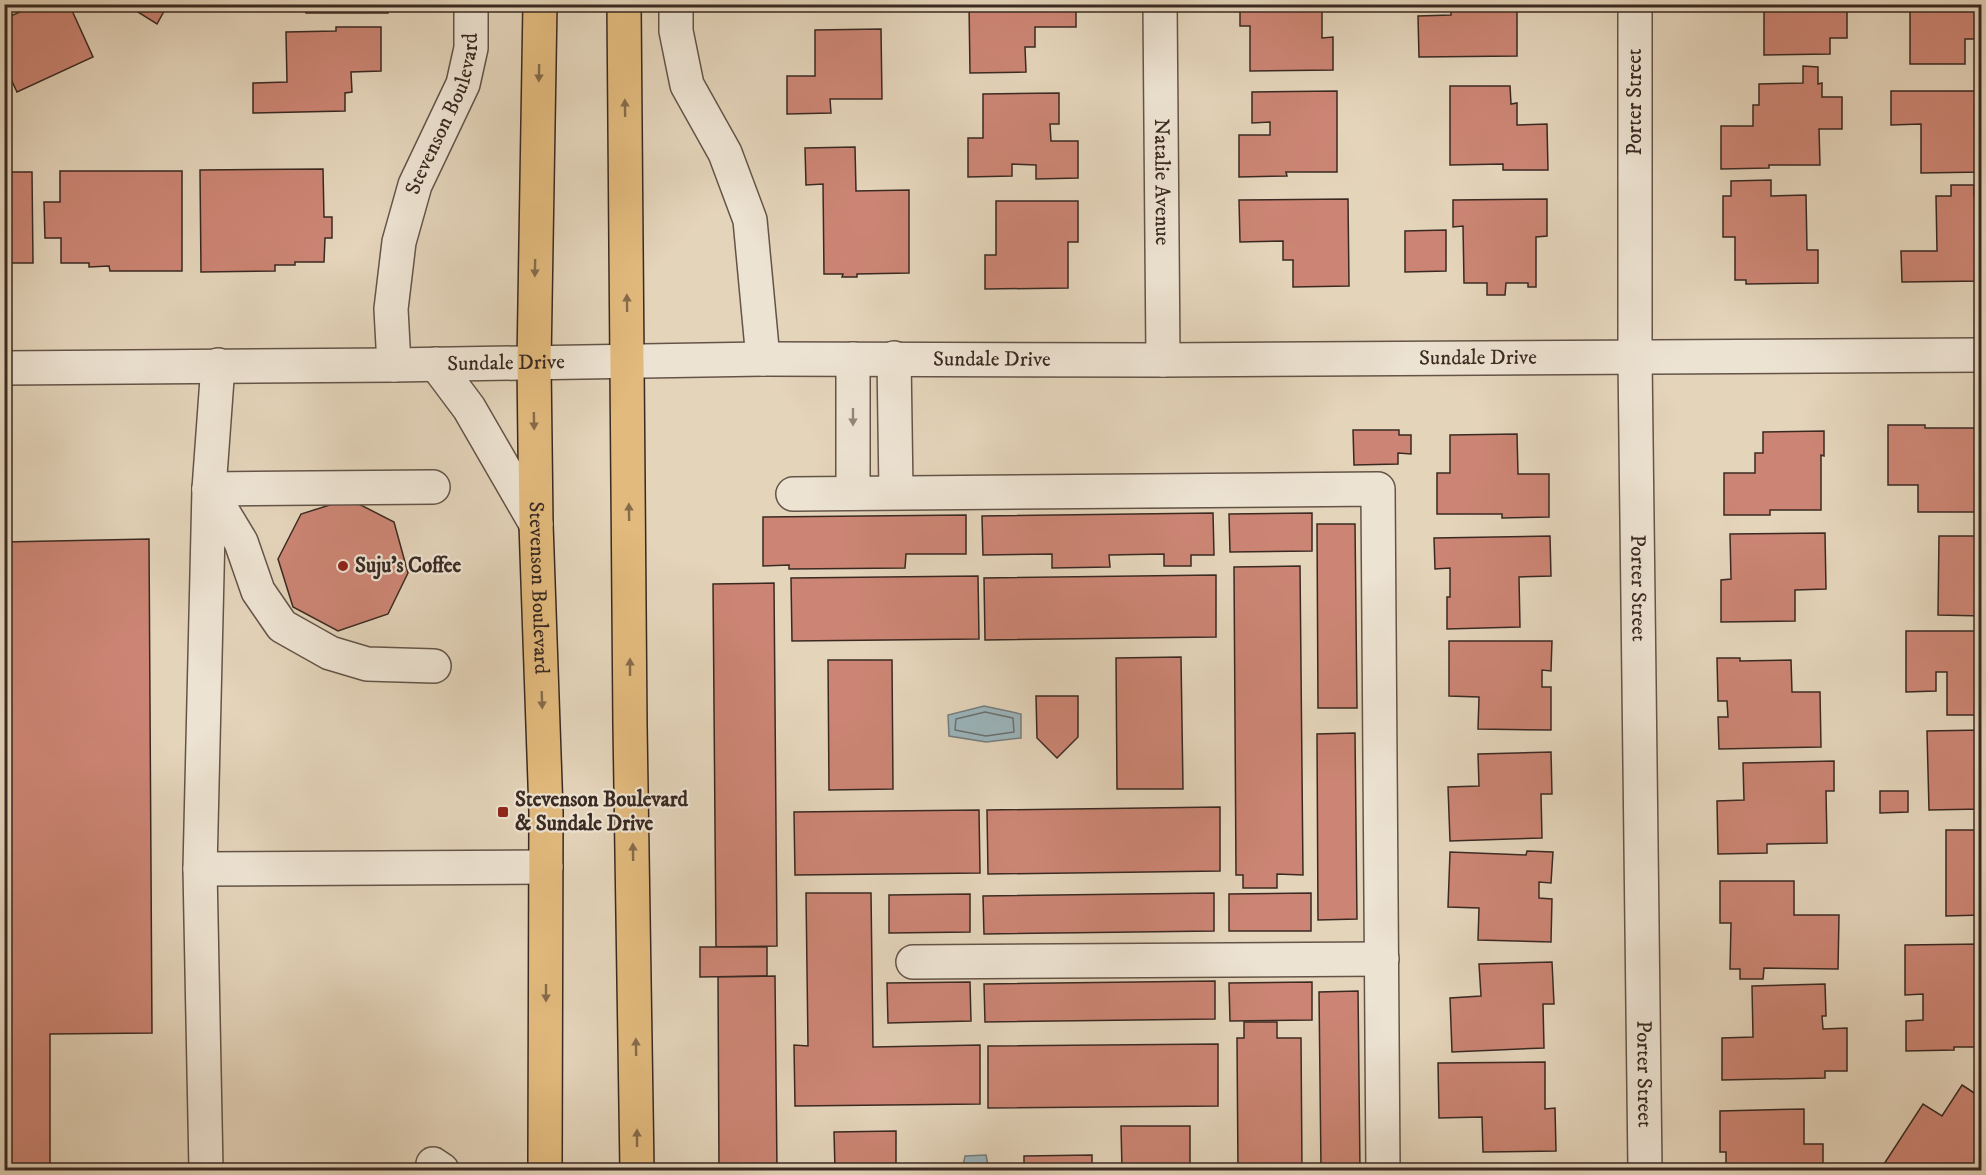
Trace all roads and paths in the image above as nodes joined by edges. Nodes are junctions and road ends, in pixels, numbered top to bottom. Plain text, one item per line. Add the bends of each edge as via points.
1 (471, 4) edge
2 (540, 4) edge
3 (624, 4) edge
4 (676, 4) edge
5 (1160, 4) edge
6 (1635, 4) edge
7 (1982, 355) edge
8 (763, 358) junction
9 (894, 358) junction
10 (1635, 358) junction
11 (852, 359) junction
12 (1163, 360) junction
13 (627, 361) junction
14 (534, 363) junction
15 (436, 364) junction
16 (218, 365) junction
17 (394, 365) junction
18 (4, 368) edge
19 (433, 486) dead end
20 (208, 489) junction
21 (896, 492) junction
22 (853, 493) junction
23 (793, 494) dead end
24 (536, 524) junction
25 (434, 666) dead end
26 (546, 867) junction
27 (200, 869) junction
28 (1382, 959) junction
29 (913, 962) dead end
30 (206, 1170) edge
31 (545, 1170) edge
32 (637, 1170) edge
33 (1383, 1170) edge
34 (1645, 1170) edge

1 - 17 street, Stevenson Boulevard via 471,48 464,84 415,185 399,242 391,309
2 -> 14 main road, Stevenson Boulevard
13 -> 3 main road
4 - 8 street via 676,32 687,85 725,153 750,220
5 - 12 street, Natalie Avenue
6 - 10 street, Porter Street
7 - 10 street, Sundale Drive
8 - 11 street, Sundale Drive
8 - 13 street, Sundale Drive
9 - 11 street, Sundale Drive
9 - 12 street, Sundale Drive
9 - 21 street
10 - 12 street, Sundale Drive
10 - 34 street, Porter Street
11 -> 22 street
13 - 14 street, Sundale Drive
32 -> 13 main road
14 - 15 street, Sundale Drive
14 -> 24 main road, Stevenson Boulevard
15 - 17 street, Sundale Drive
15 - 24 street via 469,408
16 - 17 street, Sundale Drive
16 - 18 street, Sundale Drive
16 - 20 street
19 - 20 street
20 - 25 street via 241,542 258,591 282,626 330,653 367,664
20 - 27 street
21 - 22 street
21 - 28 street via 1378,489
22 - 23 street
24 -> 26 main road, Stevenson Boulevard
26 - 27 street
26 -> 31 main road, Stevenson Boulevard
27 - 30 street
28 - 29 street
28 - 33 street

